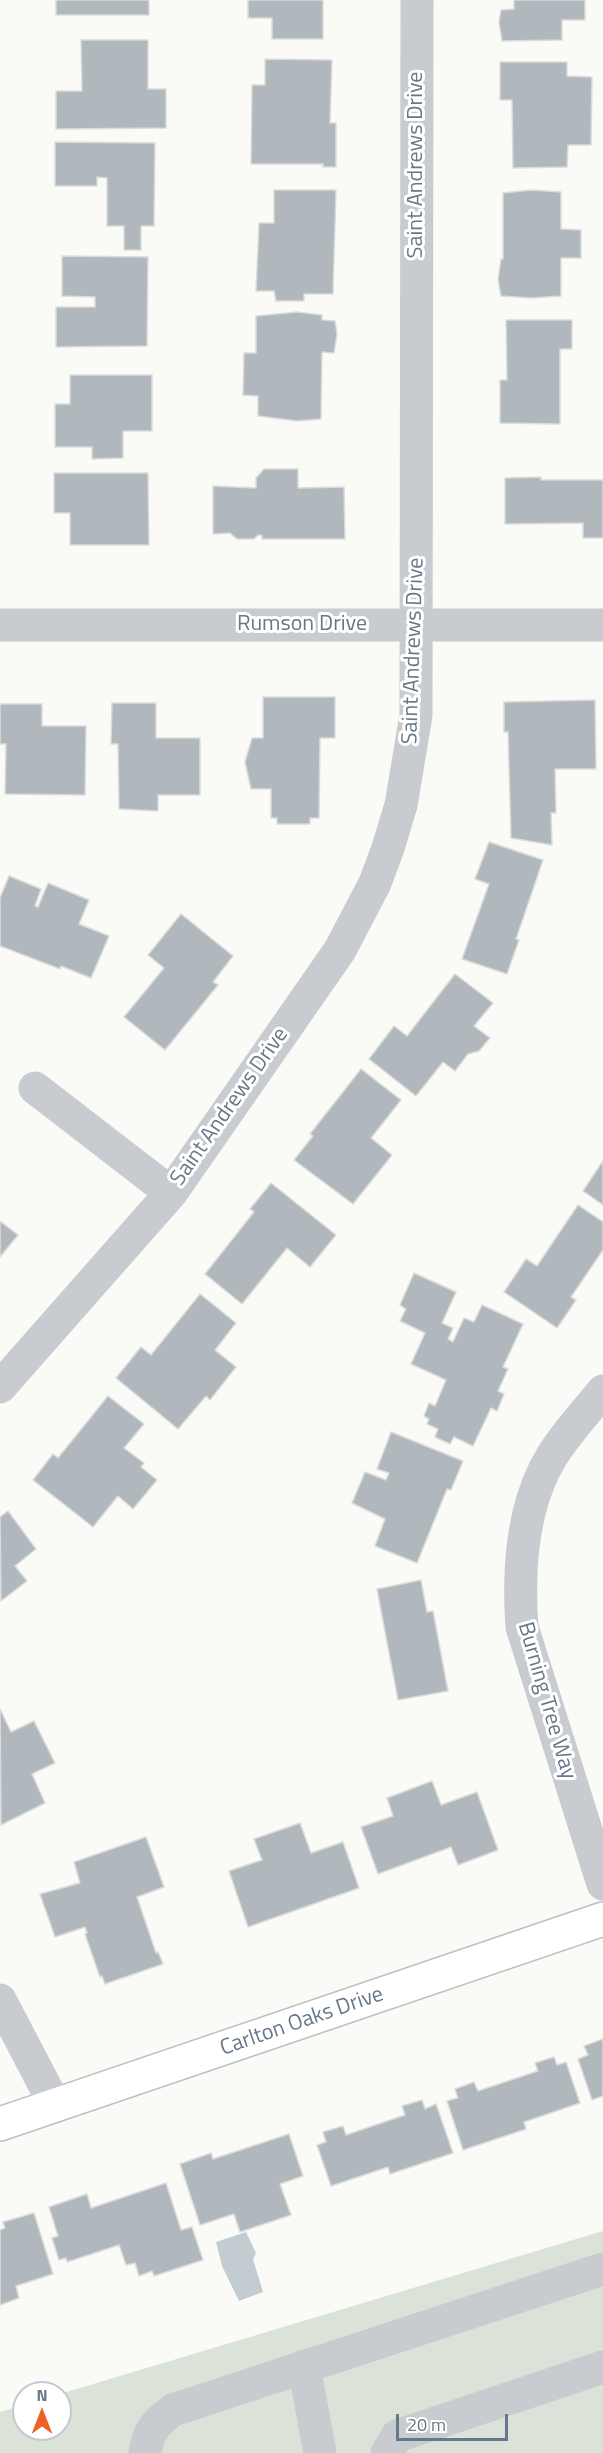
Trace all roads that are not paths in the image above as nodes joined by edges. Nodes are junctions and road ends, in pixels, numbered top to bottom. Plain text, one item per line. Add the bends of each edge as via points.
1 (417, 0) edge
2 (416, 624) junction
3 (0, 625) edge
4 (603, 625) edge
5 (35, 1088) dead end
6 (171, 1193) junction
7 (0, 1388) edge
8 (603, 1391) edge
9 (603, 1884) edge
10 (603, 1919) edge
11 (0, 2000) edge
12 (55, 2105) junction
13 (0, 2124) edge
14 (603, 2269) edge
15 (304, 2366) junction
16 (603, 2367) edge
17 (145, 2453) edge
18 (320, 2453) edge
19 (387, 2453) edge

1 - 2 street, Saint Andrews Drive
2 - 3 street, Rumson Drive
2 - 4 street, Rumson Drive
2 - 6 street, Saint Andrews Drive via 416,715 410,760 401,804 375,883 340,950
5 - 6 street
6 - 7 street, Saint Andrews Drive
8 - 9 street, Burning Tree Way via 551,1457 540,1481 523,1546 519,1587 522,1627
10 - 12 main road, Carlton Oaks Drive
11 - 12 street
12 - 13 main road, Carlton Oaks Drive
14 - 15 street
15 - 17 street via 173,2410 150,2432
15 - 18 street
16 - 19 street via 396,2436

